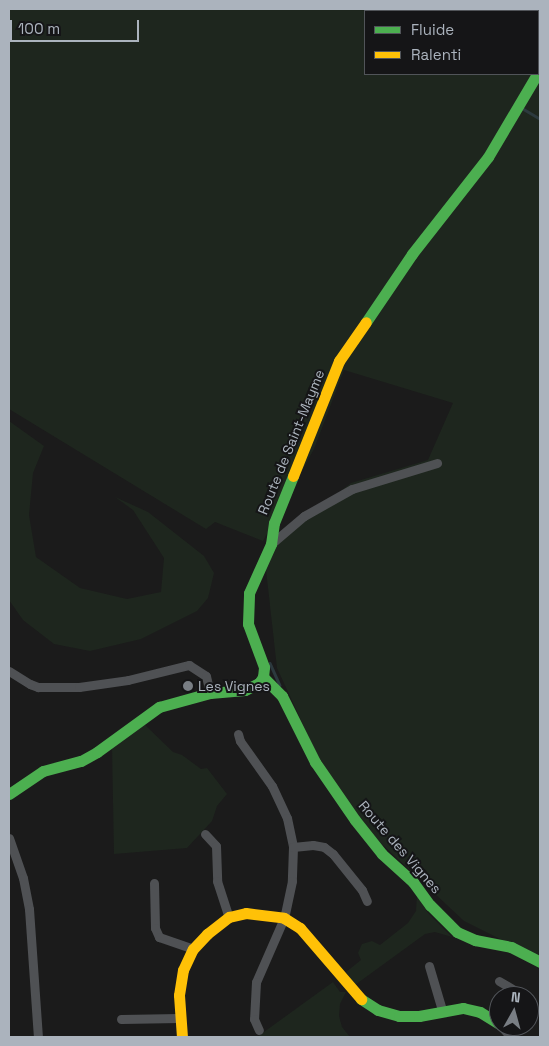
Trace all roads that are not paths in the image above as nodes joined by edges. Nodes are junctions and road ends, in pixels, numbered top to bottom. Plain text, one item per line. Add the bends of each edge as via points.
1 (536, 75) edge
2 (437, 463) dead end
3 (272, 544) junction
4 (9, 670) edge
5 (263, 677) junction
6 (210, 693) junction
7 (238, 734) dead end
8 (9, 794) edge
9 (204, 834) dead end
10 (9, 838) edge
11 (293, 847) junction
12 (154, 883) dead end
13 (367, 901) dead end
14 (229, 917) junction
15 (284, 918) junction
16 (193, 949) junction
17 (540, 962) edge
18 (430, 966) dead end
19 (499, 981) dead end
20 (508, 986) edge
21 (442, 1010) junction
22 (179, 1018) junction
23 (121, 1019) dead end
24 (489, 1020) edge
25 (259, 1030) dead end
26 (38, 1037) edge
27 (182, 1037) edge

1 - 3 street, Route de Saint-Mayme via 488,157 412,254 340,361 274,523
2 - 3 street via 352,489 304,516
3 - 5 street, Route de Saint-Mayme via 252,583 247,610 248,624 264,666
4 - 6 street via 38,686 79,687 189,665 206,676
5 - 6 street via 251,688
5 - 17 street, Route des Vignes via 282,696 315,762 355,820 430,905 457,932 475,940 511,947
6 - 8 street via 159,707 81,761 43,771
7 - 11 street via 240,742 272,786 286,818
9 - 14 street via 216,846 217,882
10 - 26 street via 23,878 29,909
11 - 13 street via 324,847 362,890
11 - 15 street via 292,881
12 - 16 street via 155,928 159,937
14 - 15 street via 246,913
14 - 16 street
15 - 21 street via 300,928 363,1001 378,1010 399,1016
15 - 25 street via 256,982 254,1019
16 - 22 street via 183,970
18 - 21 street
19 - 20 street
21 - 24 street via 462,1008
22 - 23 street
22 - 27 street

